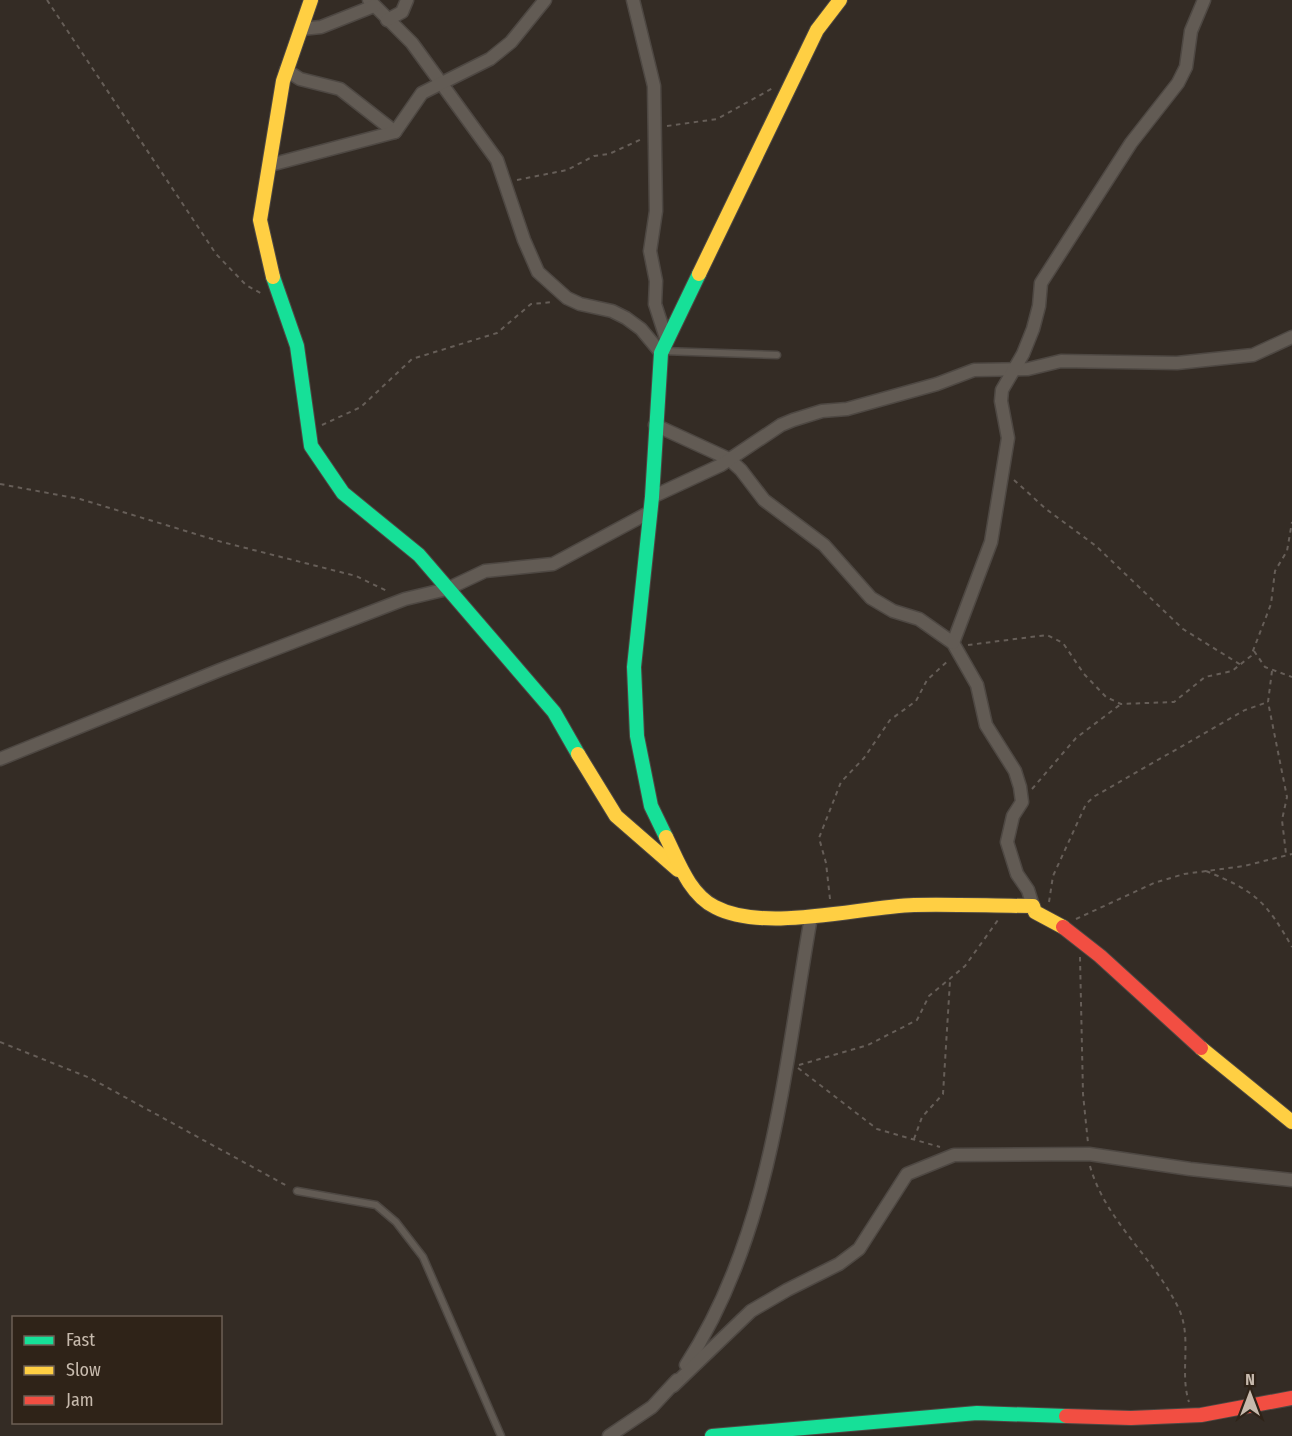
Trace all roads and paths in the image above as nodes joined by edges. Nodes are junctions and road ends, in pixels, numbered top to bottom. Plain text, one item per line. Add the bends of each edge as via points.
1 (47, 0) edge
2 (311, 0) edge
3 (406, 0) edge
4 (545, 0) edge
5 (633, 0) edge
6 (840, 0) edge
7 (1204, 0) edge
8 (371, 3) edge
9 (387, 20) junction
10 (301, 29) junction
11 (286, 70) junction
12 (794, 78) junction
13 (440, 82) junction
14 (394, 132) junction
15 (655, 133) junction
16 (270, 165) junction
17 (508, 188) junction
18 (567, 298) junction
19 (283, 305) junction
20 (1292, 337) edge
21 (663, 347) junction
22 (777, 355) dead end
23 (1013, 369) junction
24 (656, 424) junction
25 (308, 430) junction
26 (729, 459) junction
27 (1002, 467) junction
28 (0, 484) edge
29 (652, 497) junction
30 (650, 512) junction
31 (1292, 522) edge
32 (447, 589) junction
33 (405, 599) junction
34 (954, 645) junction
35 (1254, 651) junction
36 (1241, 665) junction
37 (1272, 671) junction
38 (1292, 677) edge
39 (1268, 702) junction
40 (1120, 704) junction
41 (0, 759) edge
42 (1022, 802) junction
43 (1292, 854) edge
44 (1286, 855) junction
45 (1203, 870) junction
46 (684, 874) junction
47 (1008, 906) junction
48 (1034, 906) junction
49 (830, 915) junction
50 (1047, 916) junction
51 (811, 917) junction
52 (1063, 926) junction
53 (1076, 937) junction
54 (1292, 947) edge
55 (950, 981) junction
56 (0, 1042) edge
57 (1292, 1122) edge
58 (914, 1139) junction
59 (1089, 1154) junction
60 (954, 1155) junction
61 (1292, 1180) edge
62 (297, 1191) joint
63 (673, 1386) junction
64 (1292, 1398) edge
65 (1192, 1414) junction
66 (858, 1422) junction
67 (501, 1436) edge
68 (609, 1436) edge
69 (712, 1436) edge
70 (853, 1436) edge

1 - 19 path via 228,270
2 - 10 street
3 - 9 street via 402,12
4 - 13 street via 511,42 490,59
5 - 15 street via 654,86
6 - 12 street via 817,30
7 - 23 street via 1191,31 1186,67 1178,83 1131,143 1046,273 1033,329
8 - 9 street
8 - 10 street via 321,27
9 - 13 street via 412,43
10 - 11 street
11 - 14 street via 300,79 340,89
11 - 16 street
12 - 15 path via 717,119 674,124
12 - 21 street
13 - 14 street via 415,100
13 - 17 street via 498,160
14 - 16 street
15 - 17 path via 567,170 523,177
15 - 21 street via 656,211 650,252
16 - 19 street via 260,220 269,266
17 - 18 street via 538,272
18 - 21 street via 612,310
18 - 25 path via 531,304 497,333 412,358 361,407
19 - 25 street via 297,346
20 - 23 street via 1253,355 1178,363 1061,361
21 - 22 lane
21 - 24 street
23 - 26 street via 974,370 847,409 822,411 793,420
23 - 27 street via 1002,390 1008,438
24 - 26 street
24 - 29 street
25 - 32 street via 311,446 344,493 396,534
26 - 29 street
26 - 34 street via 764,500 824,545 871,598 893,611 919,619
27 - 34 street via 991,542
27 - 36 path via 1046,509 1096,546 1183,629
28 - 33 path via 80,499 222,542 356,576
29 - 30 street
30 - 32 street via 553,564 485,571
30 - 46 street via 634,667 637,736 651,806
31 - 35 path via 1287,550 1275,571 1271,604
32 - 33 street
32 - 46 street via 554,712 616,816
33 - 41 street
34 - 40 path via 1047,635 1062,643 1097,690
34 - 42 street via 977,685 986,725 1014,771
34 - 49 path via 948,662 927,680 916,701 890,720 841,782 819,838 826,863
35 - 36 path
35 - 37 path
36 - 40 path via 1232,671 1204,676 1174,702
37 - 38 path
37 - 39 path
39 - 44 path via 1287,797 1282,820
39 - 50 path via 1245,710 1086,804 1053,876
40 - 42 path via 1076,738
42 - 48 street via 1013,816 1007,842 1017,874
43 - 44 path
44 - 45 path via 1244,866
45 - 52 path via 1154,883
45 - 54 path via 1242,886 1262,901
46 - 51 street via 700,896 715,907 739,915
47 - 48 street
47 - 49 street via 913,904
47 - 55 path
48 - 50 street via 1035,912
49 - 51 street
50 - 52 street
51 - 63 street via 757,1207 738,1262 708,1326
52 - 53 street
53 - 57 street via 1209,1056
53 - 59 path via 1081,961 1083,1094
55 - 58 path via 943,1094 922,1117
55 - 58 path via 929,996 917,1020 902,1030 868,1045 796,1066 877,1129
56 - 62 path via 90,1078
58 - 60 path
59 - 60 street
59 - 61 street
59 - 65 path via 1094,1182 1104,1201 1148,1259 1182,1316 1184,1384
60 - 63 street via 907,1174 849,1258 751,1311
62 - 67 lane via 376,1205 396,1222 423,1257
63 - 68 street via 652,1407
64 - 65 street
65 - 66 street via 1131,1418 977,1413
66 - 69 street
66 - 70 street

